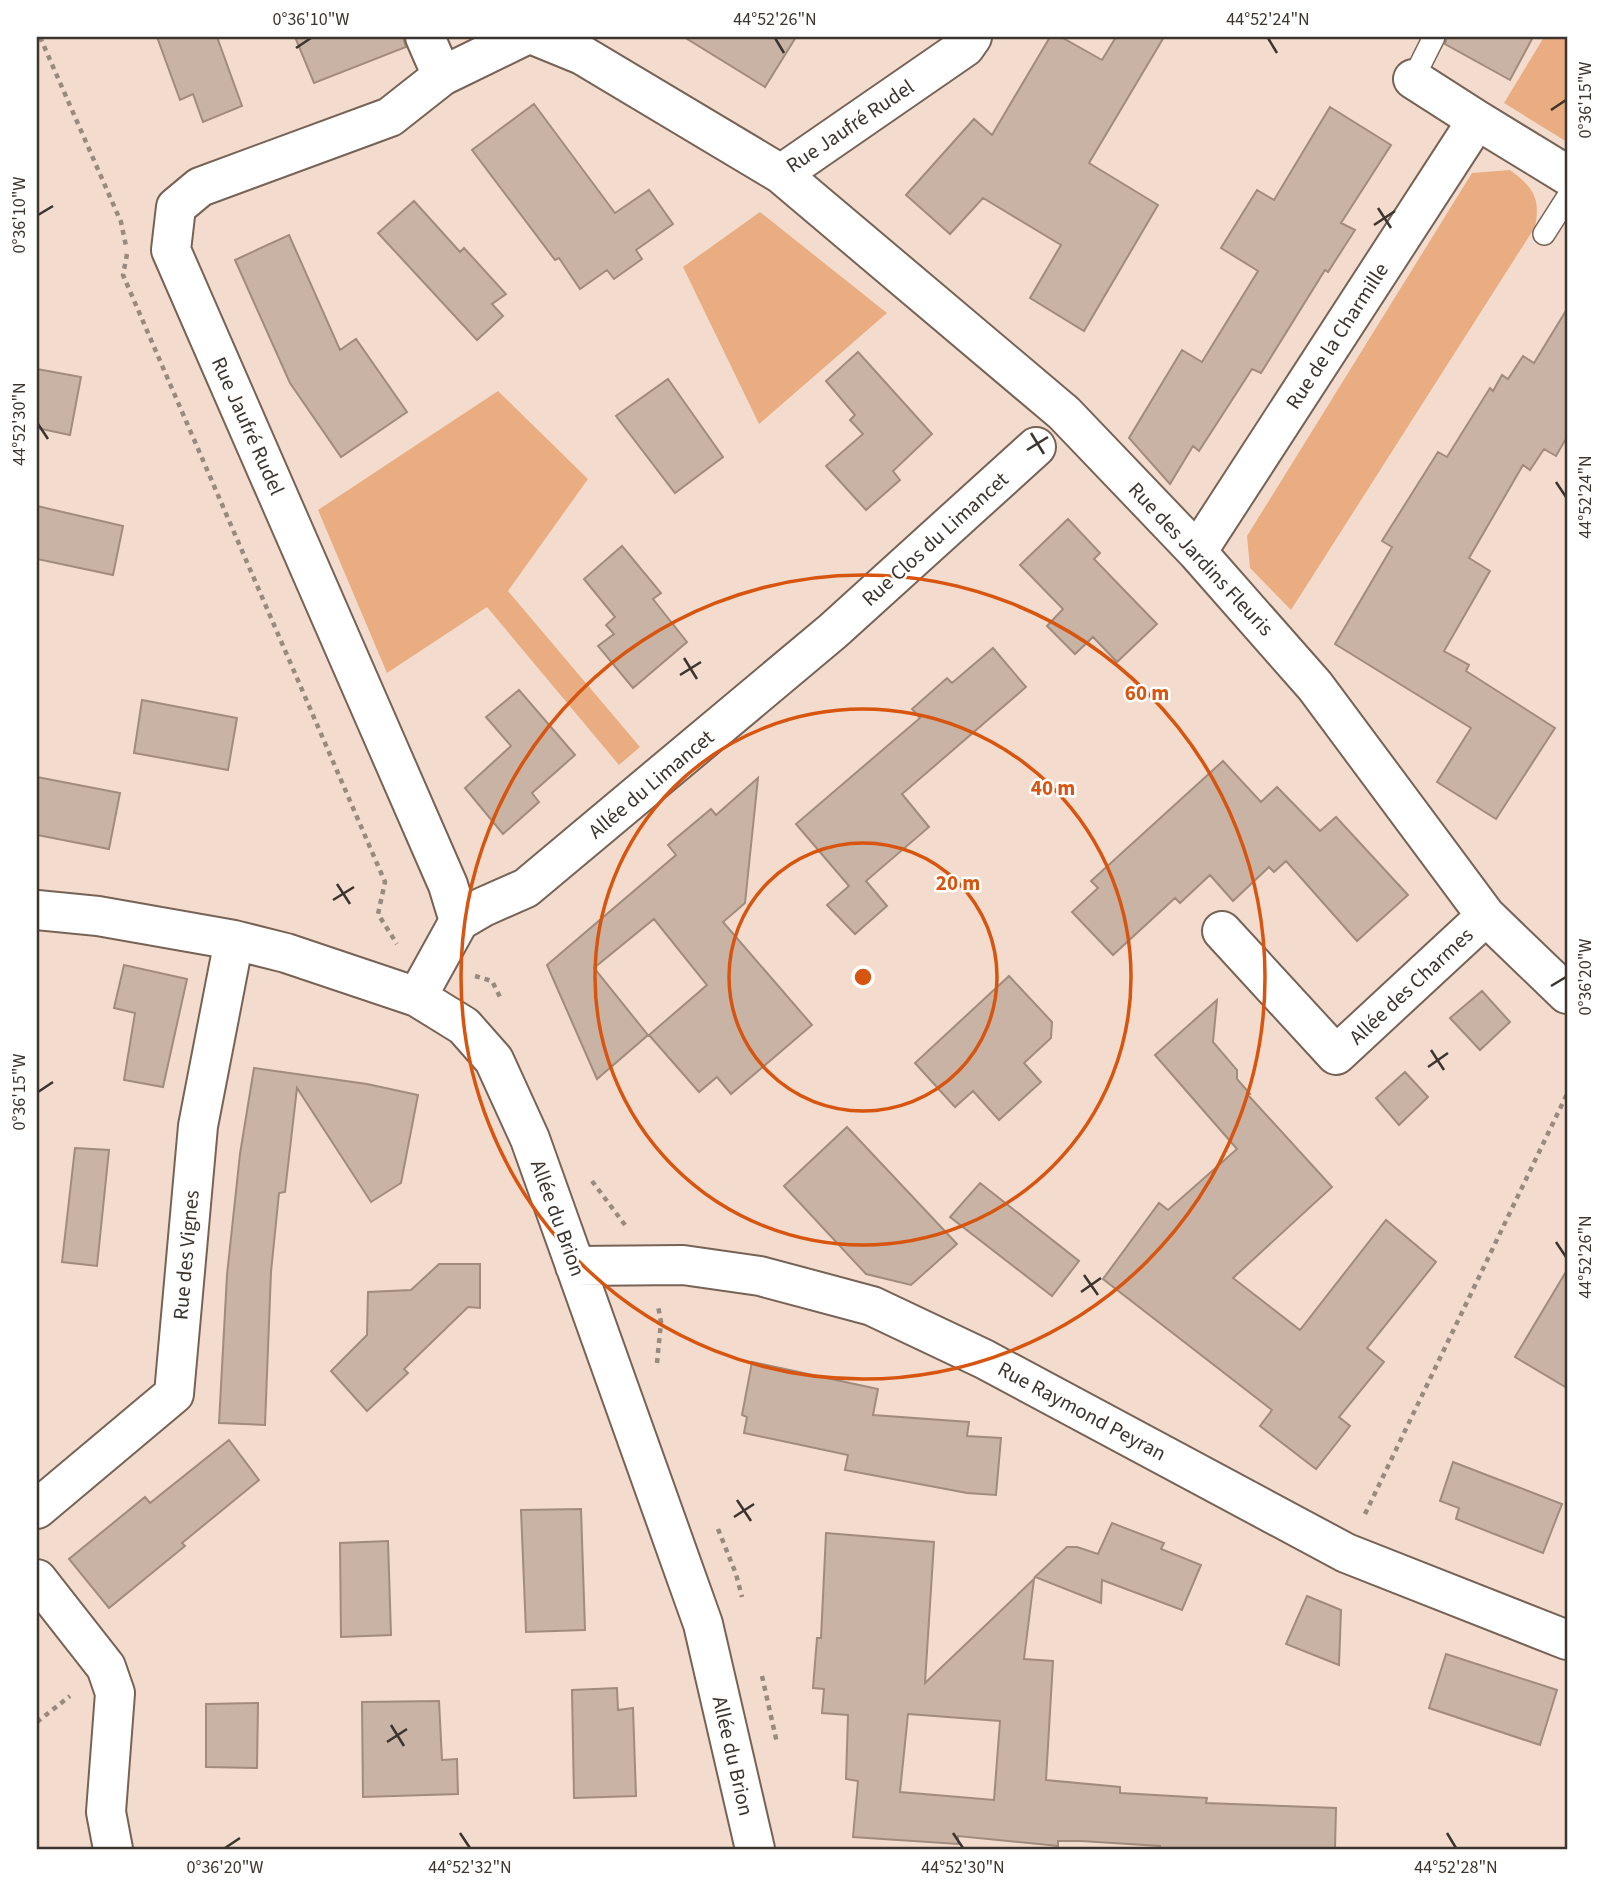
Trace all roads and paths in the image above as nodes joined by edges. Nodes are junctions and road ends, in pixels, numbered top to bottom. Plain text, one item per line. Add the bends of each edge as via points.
1 (425, 37) edge
2 (522, 37) edge
3 (538, 37) edge
4 (972, 37) edge
5 (1434, 37) edge
6 (442, 76) junction
7 (1413, 79) joint
8 (1476, 120) junction
9 (781, 174) junction
10 (1567, 175) edge
11 (1567, 198) edge
12 (1544, 234) dead end
13 (1036, 447) dead end
14 (1197, 552) junction
15 (833, 631) joint
16 (37, 910) edge
17 (1486, 916) junction
18 (459, 921) junction
19 (1222, 931) dead end
20 (234, 940) junction
21 (1567, 994) edge
22 (417, 997) junction
23 (1567, 1094) edge
24 (575, 1266) junction
25 (37, 1508) edge
26 (1346, 1553) junction
27 (37, 1579) edge
28 (1567, 1640) edge
29 (113, 1849) edge
30 (755, 1849) edge

1 - 6 street
2 - 6 street, Rue Jaufré Rudel
3 - 9 street, Rue Jaufré Rudel via 582,55
4 - 9 street, Rue Jaufré Rudel via 965,47
5 - 7 lane
6 - 18 street, Rue Jaufré Rudel via 390,117 200,187 176,207 171,250 448,885
7 - 8 street
8 - 10 street
8 - 14 street, Rue de la Charmille
9 - 14 street, Rue des Jardins Fleuris via 1063,413
11 - 12 lane
13 - 15 street, Rue Clos du Limancet
14 - 17 street, Rue des Jardins Fleuris via 1315,686
15 - 18 street, Allée du Limancet via 526,888
16 - 20 street, Allée du Brion
17 - 19 street, Allée des Charmes via 1336,1055
17 - 21 street, Rue des Jardins Fleuris
18 - 22 street
20 - 22 street, Allée du Brion
20 - 25 street, Rue des Vignes via 198,1126 174,1394
22 - 24 street, Allée du Brion via 464,1026 494,1060 530,1139
23 - 26 path
24 - 26 street, Rue Raymond Peyran via 683,1265 760,1276 872,1306 984,1359
24 - 30 street, Allée du Brion via 704,1624
26 - 28 street, Rue Raymond Peyran
27 - 29 street via 106,1667 115,1693 106,1812

